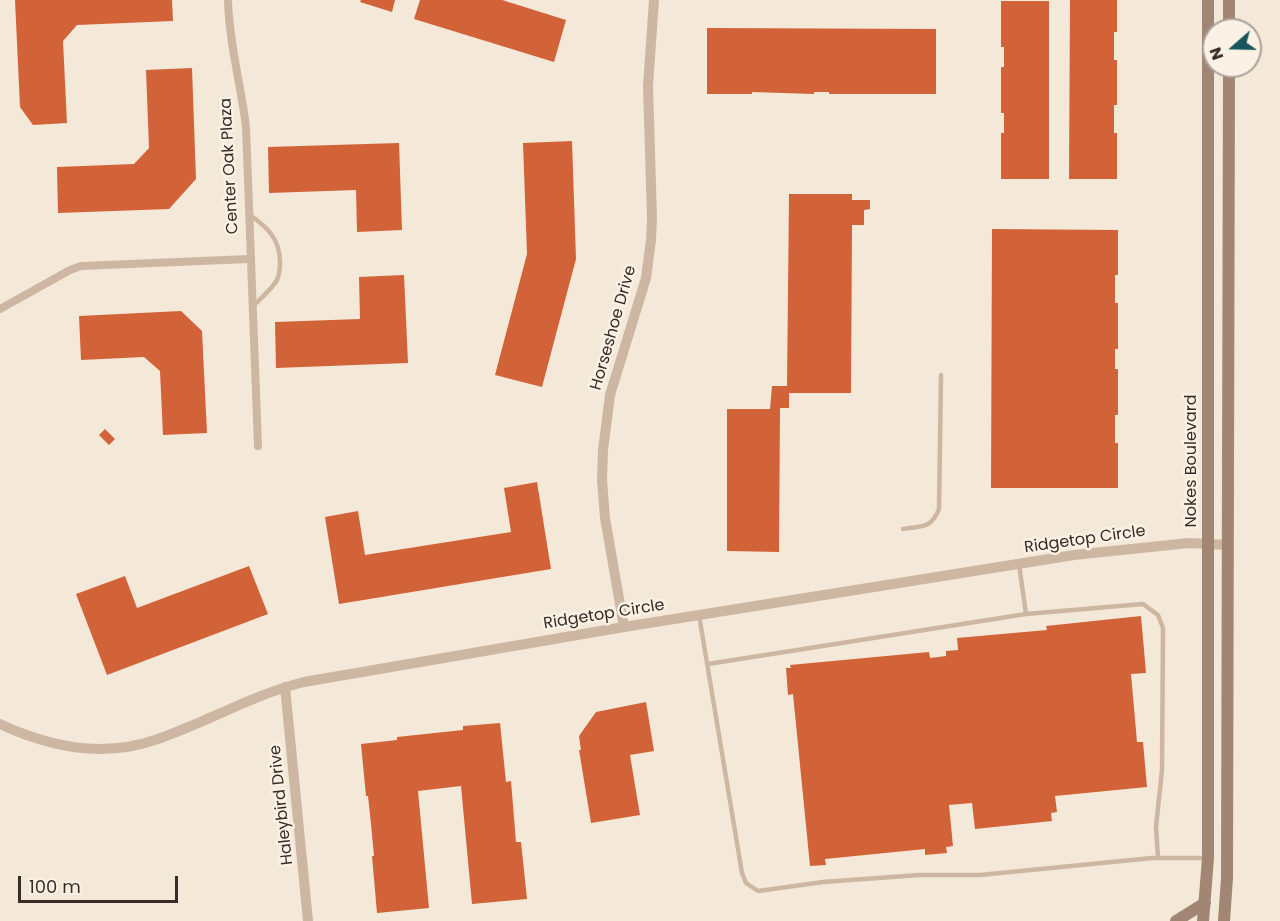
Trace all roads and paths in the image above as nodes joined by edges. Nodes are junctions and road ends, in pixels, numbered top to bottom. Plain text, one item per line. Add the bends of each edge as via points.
1 (228, 0) edge
2 (654, 0) edge
3 (1208, 0) edge
4 (1229, 0) edge
5 (1229, 18) edge
6 (1229, 78) edge
7 (248, 213) junction
8 (249, 259) junction
9 (252, 307) junction
10 (0, 309) edge
11 (941, 375) dead end
12 (258, 446) dead end
13 (903, 529) dead end
14 (1208, 544) junction
15 (1228, 545) junction
16 (1019, 564) junction
17 (1026, 614) junction
18 (699, 615) junction
19 (624, 627) junction
20 (708, 664) junction
21 (285, 687) junction
22 (0, 724) edge
23 (1158, 858) junction
24 (1208, 858) junction
25 (1205, 903) junction
26 (308, 921) edge
27 (1176, 921) edge
28 (1203, 921) edge
29 (1224, 921) edge

1 - 7 street, Center Oak Plaza via 246,127
2 - 19 street, Horseshoe Drive via 648,86 651,240 646,278 610,395 603,450 605,518
3 - 14 main road, Nokes Boulevard
4 - 5 main road
6 - 15 main road
7 - 8 street, Center Oak Plaza
7 - 9 lane via 276,239 280,269 277,279
8 - 9 street, Center Oak Plaza
8 - 10 street, Center Oak Plaza via 81,266
9 - 12 street, Center Oak Plaza
11 - 13 lane via 939,509 930,525
14 - 15 street, Ridgetop Circle
14 - 16 street, Ridgetop Circle via 1126,548
14 - 24 main road, Nokes Boulevard
15 - 29 main road
16 - 17 lane
16 - 18 street, Ridgetop Circle
17 - 20 lane
17 - 23 lane via 1143,604 1158,615 1163,628
18 - 19 street, Ridgetop Circle
18 - 20 lane
19 - 21 street, Ridgetop Circle
20 - 23 lane via 742,873 746,883 758,891 835,881 980,875
21 - 22 street, Ridgetop Circle via 175,733 131,746 57,746
21 - 26 street, Haleybird Drive
23 - 24 lane
24 - 25 main road, Nokes Boulevard
25 - 27 main road
25 - 28 main road, Nokes Boulevard

